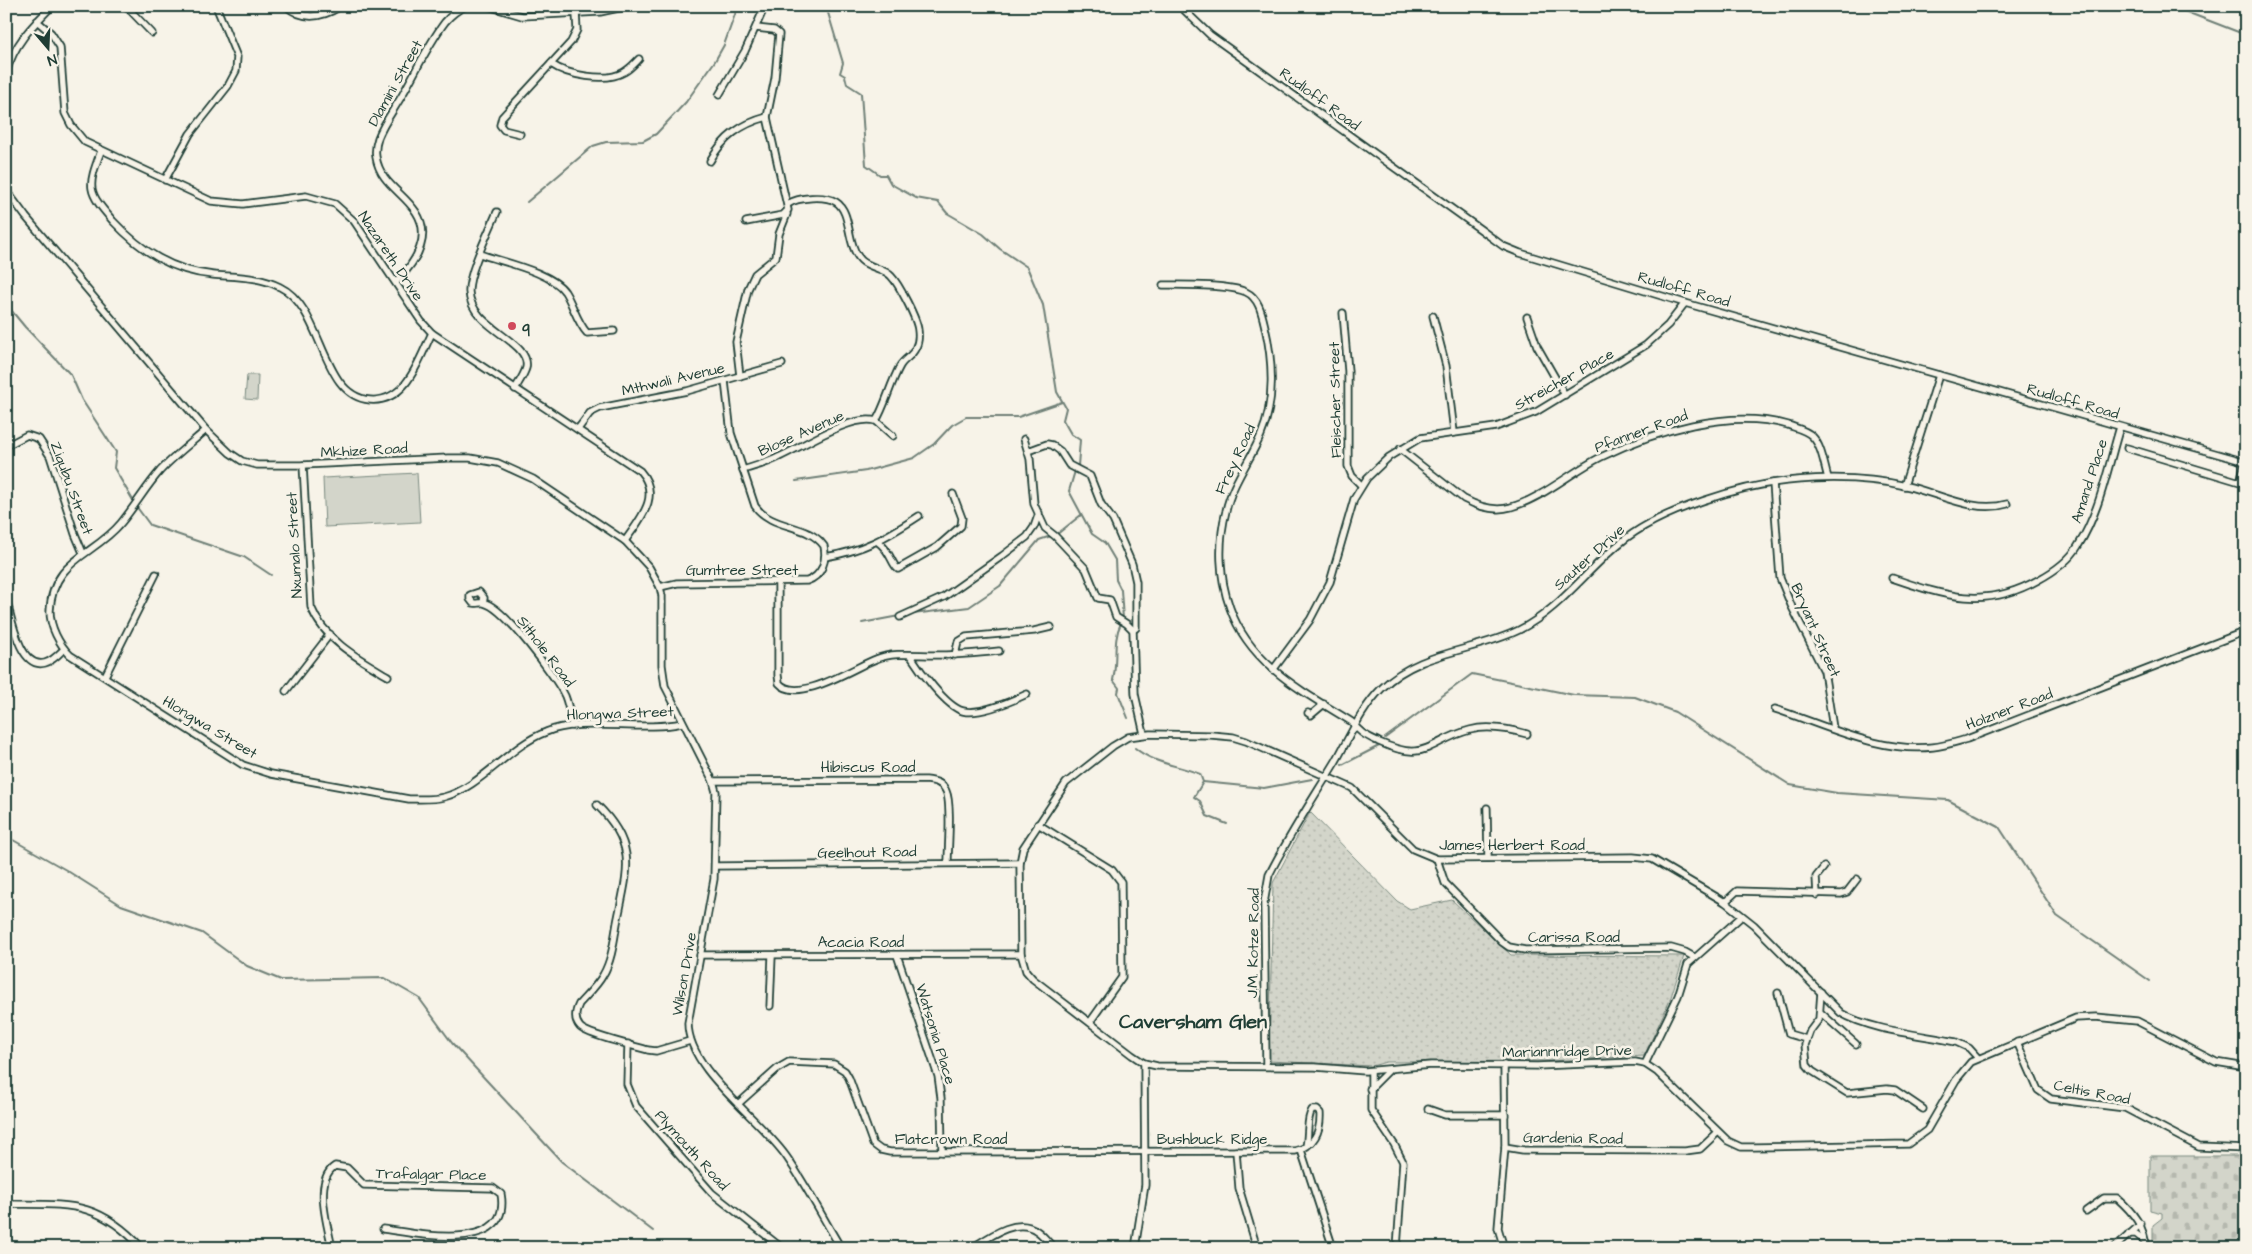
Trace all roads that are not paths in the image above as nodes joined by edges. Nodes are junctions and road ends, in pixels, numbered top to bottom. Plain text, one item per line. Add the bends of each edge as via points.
1 (52, 6) edge
2 (126, 6) edge
3 (216, 6) edge
4 (286, 6) edge
5 (341, 6) edge
6 (466, 6) edge
7 (488, 6) edge
8 (582, 6) edge
9 (628, 6) edge
10 (765, 6) edge
11 (1180, 6) edge
12 (586, 12) junction
13 (576, 13) junction
14 (37, 21) junction
15 (756, 28) junction
16 (152, 33) dead end
17 (639, 59) dead end
18 (551, 64) junction
19 (6, 73) edge
20 (720, 95) dead end
21 (767, 116) junction
22 (520, 134) dead end
23 (100, 150) junction
24 (710, 161) dead end
25 (166, 180) junction
26 (6, 190) edge
27 (788, 204) junction
28 (497, 212) dead end
29 (787, 214) junction
30 (746, 222) dead end
31 (480, 254) junction
32 (396, 282) junction
33 (1163, 285) dead end
34 (1685, 303) junction
35 (1343, 313) dead end
36 (1433, 316) dead end
37 (1527, 317) dead end
38 (614, 331) dead end
39 (432, 333) junction
40 (782, 364) dead end
41 (1939, 375) junction
42 (740, 376) junction
43 (724, 381) junction
44 (515, 389) junction
45 (1565, 395) junction
46 (876, 422) junction
47 (2120, 427) junction
48 (578, 429) junction
49 (206, 430) junction
50 (1454, 432) junction
51 (893, 436) dead end
52 (1024, 439) dead end
53 (6, 446) edge
54 (2127, 448) dead end
55 (1400, 449) junction
56 (1028, 451) junction
57 (2245, 462) edge
58 (303, 465) junction
59 (743, 470) junction
60 (1828, 478) junction
61 (1773, 483) junction
62 (2243, 483) edge
63 (1361, 485) junction
64 (1904, 486) junction
65 (953, 494) dead end
66 (2007, 504) dead end
67 (1039, 513) junction
68 (919, 516) dead end
69 (625, 542) junction
70 (878, 542) junction
71 (83, 553) junction
72 (825, 557) junction
73 (156, 574) dead end
74 (1892, 578) dead end
75 (778, 583) junction
76 (660, 587) junction
77 (6, 598) edge
78 (483, 602) dead end
79 (900, 617) dead end
80 (1051, 627) dead end
81 (1131, 628) junction
82 (2246, 631) edge
83 (330, 634) junction
84 (64, 649) junction
85 (999, 651) dead end
86 (910, 655) junction
87 (955, 655) junction
88 (1273, 670) junction
89 (105, 676) junction
90 (388, 676) dead end
91 (286, 691) dead end
92 (1026, 694) dead end
93 (1324, 704) junction
94 (1775, 709) dead end
95 (1308, 713) dead end
96 (682, 723) junction
97 (572, 726) junction
98 (1355, 727) junction
99 (1833, 728) junction
100 (1144, 734) junction
101 (1527, 734) dead end
102 (1327, 776) junction
103 (714, 781) junction
104 (597, 804) dead end
105 (1487, 808) dead end
106 (1038, 824) junction
107 (1488, 858) junction
108 (1437, 859) junction
109 (948, 863) junction
110 (1020, 863) junction
111 (715, 866) junction
112 (1824, 867) dead end
113 (1857, 879) dead end
114 (1818, 894) junction
115 (1725, 902) junction
116 (1742, 916) junction
117 (1021, 944) junction
118 (897, 954) junction
119 (1010, 954) junction
120 (1022, 954) junction
121 (700, 955) junction
122 (772, 956) junction
123 (1694, 957) junction
124 (1821, 992) junction
125 (1778, 993) dead end
126 (770, 1006) dead end
127 (1821, 1013) junction
128 (1090, 1022) junction
129 (1806, 1039) junction
130 (690, 1041) junction
131 (2017, 1042) junction
132 (628, 1044) junction
133 (1856, 1044) dead end
134 (1978, 1058) junction
135 (1144, 1063) junction
136 (1645, 1064) junction
137 (1504, 1065) junction
138 (1266, 1066) junction
139 (2246, 1067) edge
140 (1391, 1068) junction
141 (1371, 1071) junction
142 (1370, 1089) junction
143 (738, 1104) junction
144 (1428, 1109) dead end
145 (1923, 1109) dead end
146 (1505, 1115) junction
147 (1717, 1133) junction
148 (1505, 1147) junction
149 (1303, 1148) junction
150 (2246, 1149) edge
151 (1236, 1151) junction
152 (942, 1152) junction
153 (1145, 1152) junction
154 (6, 1204) edge
155 (2086, 1211) dead end
156 (2140, 1224) junction
157 (384, 1229) dead end
158 (2129, 1234) junction
159 (2146, 1245) edge
160 (142, 1248) edge
161 (332, 1248) edge
162 (782, 1248) edge
163 (840, 1248) edge
164 (972, 1248) edge
165 (1054, 1248) edge
166 (1135, 1248) edge
167 (1257, 1248) edge
168 (1334, 1248) edge
169 (1397, 1248) edge
170 (1504, 1248) edge
171 (2114, 1248) edge

1 - 14 street
2 - 16 street
3 - 25 street via 237,57 236,71 190,134
4 - 5 street via 292,12 309,17 323,15
6 - 32 street, Dlamini Street via 455,11 438,32 376,145 383,175 416,212 421,226 419,254
7 - 13 street via 522,16
8 - 12 street
9 - 12 street
10 - 15 street
11 - 34 street, Rudloff Road via 1210,35 1503,246
12 - 13 street
13 - 18 street via 576,35
14 - 19 street via 16,47
14 - 23 street, Nazareth Drive via 52,33 60,47 64,104 71,126 85,142
15 - 20 street
15 - 21 street via 774,30 779,34
17 - 18 street via 623,73 602,78 563,71
18 - 22 street via 502,117 500,125 504,130
21 - 24 street via 732,133
21 - 27 street
23 - 25 street, Nazareth Drive
23 - 39 street via 91,180 93,197 128,237 151,255 184,270 258,279 289,292 308,317 340,384 353,395 378,401 398,392 406,385
25 - 32 street, Nazareth Drive via 222,203 243,204 299,196 328,200 342,208 354,221
26 - 49 street, Mkhize Road
27 - 29 street
27 - 46 street via 795,200 820,199 838,203 857,253 867,264 891,276 916,323 916,349 899,368
28 - 31 street
29 - 30 street
29 - 42 street via 780,228 775,259 755,274 748,289 736,342
31 - 38 street via 544,276 557,284 589,334
31 - 44 street via 470,281 470,300 480,319 523,353 526,368
32 - 39 street, Nazareth Drive
33 - 88 street, Frey Road via 1232,288 1246,292 1253,297 1262,314 1268,344 1269,409 1261,435 1234,486 1226,510 1221,566 1225,591 1237,624 1258,656
34 - 41 street, Rudloff Road
34 - 45 street, Streicher Place via 1646,346
35 - 63 street, Fleischer Street via 1348,362 1348,466
36 - 50 street via 1446,366
37 - 45 street via 1537,346
39 - 44 street, Nazareth Drive
40 - 42 street, Mthwali Avenue
41 - 47 street, Rudloff Road
41 - 64 street
42 - 43 street, Mthwali Avenue
43 - 48 street, Mthwali Avenue via 600,408 590,413
43 - 59 street via 731,433
44 - 48 street, Nazareth Drive
45 - 50 street, Streicher Place via 1520,419
46 - 51 street
46 - 59 street, Blose Avenue via 864,420 851,424 778,458
47 - 57 street, Rudloff Road
47 - 74 street, Amand Place via 2091,520 2078,546 2051,573 2010,593 1986,598 1962,598
48 - 69 street, Nazareth Drive via 640,470 647,480 648,507
49 - 58 street, Mkhize Road via 242,461 276,466
49 - 71 street via 161,470 114,530
50 - 55 street, Streicher Place via 1420,438
52 - 56 street
53 - 71 street, Ziqubu Street via 27,435 43,442
54 - 62 street
55 - 60 street, Pfanner Road via 1464,498 1496,509 1518,505 1591,462 1619,450 1684,428 1729,419 1782,424 1808,433 1820,449
55 - 63 street, Streicher Place
56 - 67 street via 1033,496
56 - 81 street via 1052,445 1069,465 1090,476 1132,564 1137,620 1136,628
57 - 62 street
58 - 69 street, Mkhize Road via 448,458 498,463 533,480
58 - 83 street, Nxumalo Street via 310,603 315,616
59 - 72 street via 755,506 762,514 817,539 824,546
60 - 61 street, Sauter Drive
60 - 64 street, Sauter Drive
61 - 98 street, Sauter Drive via 1684,508 1629,536 1532,623 1496,639 1428,659 1402,672 1375,695
61 - 99 street, Bryant Street via 1780,578 1824,671
63 - 88 street via 1347,515 1330,582 1310,620
64 - 66 street, Sauter Drive via 1986,508
65 - 70 street via 962,518 961,526 937,548 898,569 888,550
67 - 79 street via 1027,537 1002,556 944,597
67 - 81 street via 1045,528 1086,568 1098,598 1110,600 1116,617
68 - 70 street
69 - 76 street, Mkhize Road via 649,567
70 - 72 street
71 - 84 street via 59,576 52,594 50,618
72 - 75 street, Gumtree Street via 822,568 812,580
73 - 89 street
75 - 76 street, Gumtree Street via 677,582
75 - 86 street via 778,675 782,686 800,688 820,684 879,658
76 - 96 street, Mkhize Road via 663,677 667,694
77 - 84 street via 20,644 30,660 44,663
78 - 97 street, Sithole Road via 513,625 561,689
80 - 87 street via 966,637 958,642
81 - 100 street via 1135,694
82 - 99 street, Holzner Road via 1947,745 1918,748 1894,745 1866,740
83 - 90 street, Nxumalo Street via 344,648
83 - 91 street
84 - 89 street, Hlongwa Street
85 - 87 street
86 - 87 street
86 - 92 street via 927,680 962,711 978,710
88 - 93 street, Frey Road
89 - 97 street, Hlongwa Street via 250,767 270,774 409,799 437,798 454,793 533,738 546,731
93 - 95 street via 1316,713
93 - 98 street, Frey Road
94 - 99 street, Holzner Road
96 - 97 street, Hlongwa Street via 635,727
96 - 103 street, Wilson Drive
98 - 101 street, Frey Road via 1358,732 1392,748 1410,751 1428,749 1470,730 1497,728
98 - 102 street, Sauter Drive
100 - 102 street, James Herbert Road via 1233,737
100 - 106 street, James Herbert Road via 1121,741 1073,776 1060,789
102 - 108 street, James Herbert Road via 1360,793 1413,849
102 - 138 street, J.M. Kotze Road via 1278,856 1266,884
103 - 109 street, Hibiscus Road via 939,782 946,790 948,801
103 - 111 street, Wilson Drive
104 - 132 street via 618,830 626,849 628,870 607,968 576,1010 577,1020 584,1030
105 - 107 street
106 - 110 street, James Herbert Road via 1024,848
106 - 128 street via 1112,870 1121,882 1124,969 1122,977
107 - 108 street, James Herbert Road
107 - 115 street, James Herbert Road via 1643,857 1662,864
108 - 123 street, Carissa Road via 1446,883 1509,946 1526,950 1671,948
109 - 110 street, Geelhout Road
109 - 111 street, Geelhout Road
110 - 117 street, James Herbert Road
111 - 121 street, Wilson Drive
112 - 114 street via 1816,877
113 - 114 street via 1844,894
114 - 115 street via 1737,891
115 - 116 street, James Herbert Road
116 - 123 street
116 - 124 street, James Herbert Road
117 - 119 street
117 - 120 street, James Herbert Road
118 - 119 street, Acacia Road
118 - 122 street, Acacia Road
118 - 152 street, Watsonia Place via 938,1076
119 - 120 street, Acacia Road
120 - 128 street via 1026,970 1033,979
121 - 122 street, Acacia Road
121 - 130 street, Wilson Drive via 688,1024
122 - 126 street
123 - 136 street via 1688,964 1678,996
124 - 127 street
124 - 134 street, James Herbert Road via 1832,1006 1852,1020 1956,1042 1969,1048
125 - 129 street via 1789,1034
127 - 129 street
127 - 133 street
128 - 135 street
129 - 145 street via 1805,1054 1812,1071 1841,1089 1855,1093 1894,1090
130 - 132 street via 656,1051
130 - 143 street, Wilson Drive via 700,1061
131 - 134 street, Mariannridge Drive
131 - 139 street, Mariannridge Drive via 2083,1017 2127,1020 2150,1026 2216,1062
131 - 150 street, Celtis Road via 2038,1090 2051,1099 2125,1108 2199,1148
132 - 162 street, Plymouth Road via 627,1084 636,1106 712,1193
134 - 147 street, Mariannridge Drive via 1956,1080 1927,1130 1908,1144 1741,1147
135 - 138 street, Mariannridge Drive
135 - 153 street, Bushbuck Ridge
136 - 137 street, Mariannridge Drive
136 - 147 street, Mariannridge Drive via 1658,1072
137 - 140 street, Mariannridge Drive
137 - 146 street, Gardenia Road
138 - 141 street, Mariannridge Drive
140 - 141 street, Mariannridge Drive
140 - 142 street
141 - 142 street
142 - 169 street via 1374,1117 1403,1162
143 - 152 street, Flatcrown Road via 776,1069 789,1062 834,1064 849,1078 873,1144 890,1152
143 - 163 street, Wilson Drive via 788,1159
144 - 146 street via 1445,1115
146 - 148 street, Gardenia Road
147 - 148 street, Gardenia Road via 1700,1149 1685,1151 1523,1150
148 - 170 street via 1498,1228
149 - 149 street via 1309,1136 1309,1114 1317,1110 1320,1113 1319,1131
149 - 151 street, Bushbuck Ridge
149 - 168 street
151 - 153 street, Bushbuck Ridge
151 - 167 street via 1239,1188
152 - 153 street, Flatcrown Road
153 - 166 street via 1145,1185
154 - 160 street via 86,1208 130,1234
155 - 156 street via 2098,1200 2114,1197
156 - 158 street
156 - 159 street
157 - 161 street, Trafalgar Place via 457,1236 484,1231 498,1223 501,1217 502,1194 493,1188 364,1185 347,1168 335,1166 325,1179 323,1196
158 - 159 street via 2136,1234
158 - 171 street
164 - 165 street via 1004,1230 1024,1226 1037,1231

